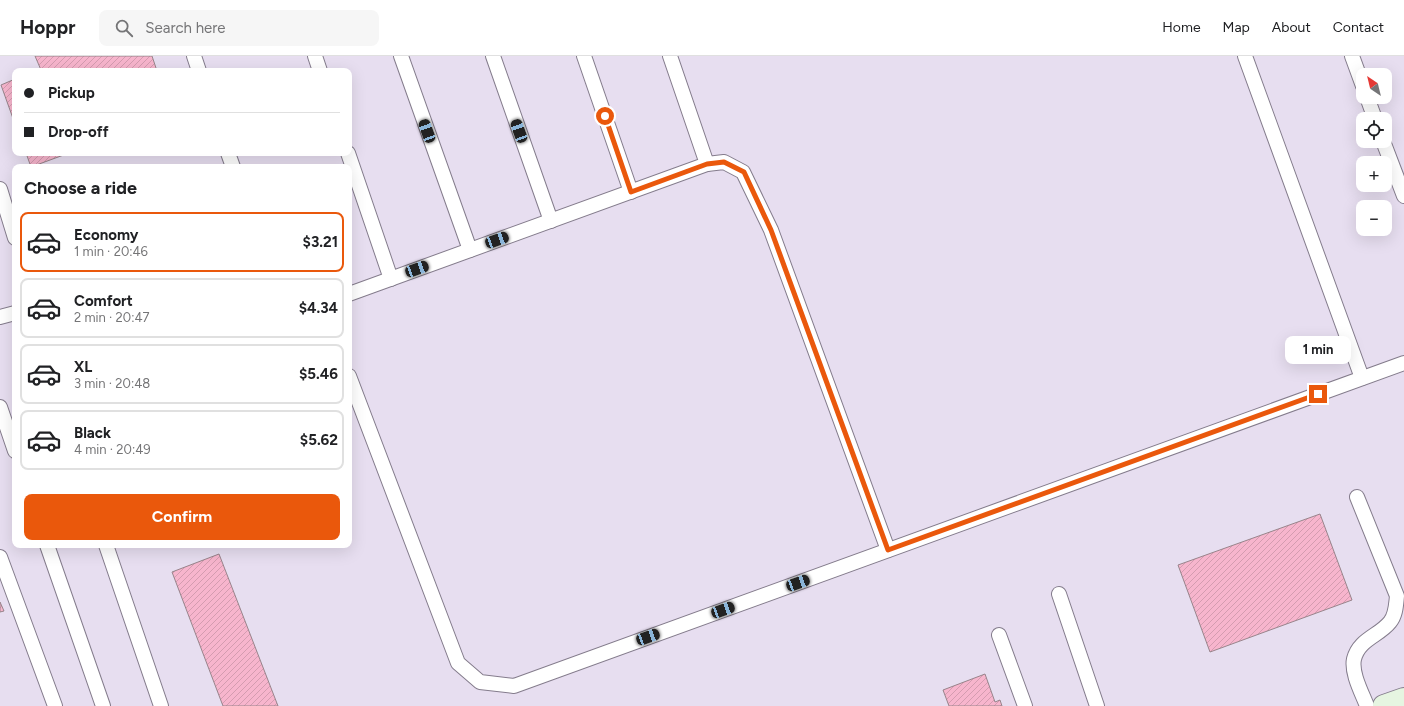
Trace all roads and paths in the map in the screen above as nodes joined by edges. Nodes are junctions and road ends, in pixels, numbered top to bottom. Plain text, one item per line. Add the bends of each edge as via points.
1 (194, 56) edge
2 (315, 56) edge
3 (400, 56) edge
4 (493, 56) edge
5 (584, 56) edge
6 (670, 56) edge
7 (1245, 56) edge
8 (1352, 56) edge
9 (198, 68) edge
10 (319, 68) edge
11 (1356, 68) edge
12 (1386, 148) edge
13 (707, 164) junction
14 (352, 165) edge
15 (0, 190) edge
16 (631, 192) junction
17 (1404, 196) edge
18 (551, 221) junction
19 (12, 228) edge
20 (470, 250) junction
21 (391, 279) junction
22 (352, 293) edge
23 (12, 314) edge
24 (0, 317) edge
25 (1404, 363) edge
26 (1362, 378) junction
27 (352, 384) edge
28 (0, 407) edge
29 (12, 441) edge
30 (1357, 497) dead end
31 (48, 548) edge
32 (107, 548) edge
33 (888, 550) junction
34 (0, 557) edge
35 (1059, 594) dead end
36 (999, 635) dead end
37 (1404, 699) edge
38 (55, 706) edge
39 (102, 706) edge
40 (161, 706) edge
41 (1025, 706) edge
42 (1097, 706) edge
43 (1367, 706) edge
44 (1384, 706) edge

1 - 9 lane
2 - 10 lane
3 - 20 lane
4 - 18 lane
5 - 16 lane
6 - 13 lane
7 - 26 lane
8 - 11 lane
12 - 17 lane
13 - 16 lane
13 - 33 lane via 724,162 744,172 771,230
14 - 21 lane
15 - 19 lane
16 - 18 lane
18 - 20 lane
20 - 21 lane
21 - 22 lane
23 - 24 lane
25 - 26 lane
26 - 33 lane
27 - 33 lane via 458,663 480,682 514,686
28 - 29 lane
30 - 43 lane via 1397,596 1396,609 1390,622 1368,638 1359,648 1354,660 1356,676
31 - 39 lane
32 - 40 lane
34 - 38 lane
35 - 42 lane
36 - 41 lane
37 - 44 main road

